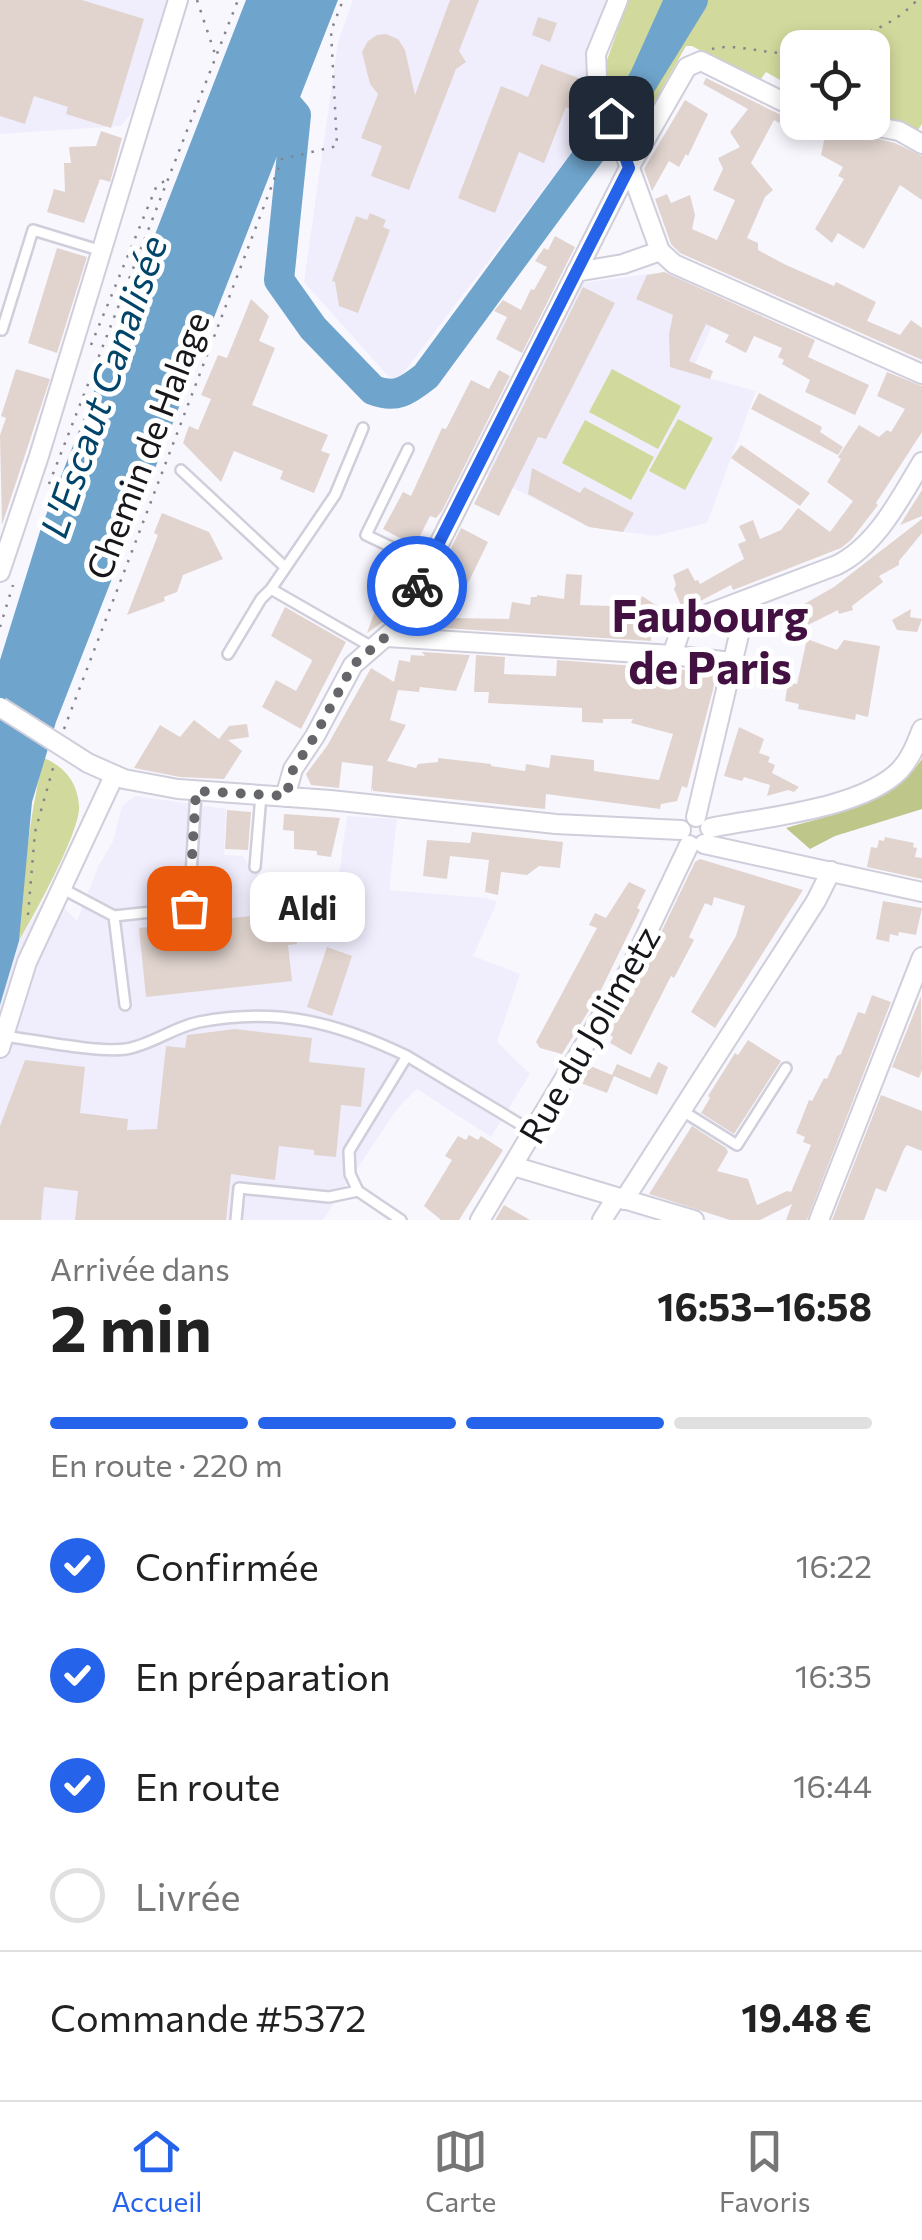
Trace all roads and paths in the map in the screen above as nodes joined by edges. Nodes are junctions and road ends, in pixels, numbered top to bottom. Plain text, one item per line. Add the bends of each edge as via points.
1 (178, 0) edge
2 (197, 0) edge
3 (238, 0) edge
4 (343, 0) edge
5 (618, 0) edge
6 (917, 0) edge
7 (875, 30) edge
8 (780, 54) edge
9 (216, 56) junction
10 (701, 61) junction
11 (780, 100) edge
12 (890, 129) edge
13 (922, 144) edge
14 (629, 168) junction
15 (166, 180) junction
16 (102, 251) junction
17 (660, 251) junction
18 (576, 272) junction
19 (2, 330) edge
20 (68, 360) junction
21 (922, 374) edge
22 (363, 428) dead end
23 (408, 449) dead end
24 (922, 462) edge
25 (181, 470) dead end
26 (50, 482) dead end
27 (427, 564) junction
28 (285, 567) junction
29 (8, 572) edge
30 (271, 589) junction
31 (747, 601) junction
32 (0, 627) edge
33 (380, 642) junction
34 (228, 654) dead end
35 (672, 654) junction
36 (732, 662) junction
37 (0, 707) edge
38 (922, 729) edge
39 (62, 739) dead end
40 (56, 758) dead end
41 (114, 776) junction
42 (196, 791) junction
43 (260, 795) junction
44 (286, 796) junction
45 (696, 833) junction
46 (255, 867) dead end
47 (831, 871) junction
48 (63, 889) junction
49 (922, 892) edge
50 (114, 916) junction
51 (32, 951) junction
52 (922, 958) edge
53 (125, 1005) dead end
54 (2, 1042) edge
55 (407, 1056) junction
56 (786, 1068) dead end
57 (681, 1110) junction
58 (533, 1132) junction
59 (513, 1166) junction
60 (358, 1192) junction
61 (620, 1199) junction
62 (236, 1220) edge
63 (401, 1220) edge
64 (480, 1220) edge
65 (602, 1220) edge
66 (694, 1220) edge
67 (819, 1220) edge

1 - 16 street
2 - 9 path
3 - 9 path
4 - 39 path, Chemin de Halage via 331,31 337,146 282,159
5 - 14 street via 596,54 600,87
6 - 7 path
8 - 10 path via 717,46
9 - 15 path
10 - 11 street
10 - 14 street via 687,67
12 - 13 street
14 - 17 street
14 - 18 street
15 - 20 path via 156,185 92,344
15 - 26 path
16 - 19 lane via 33,230
16 - 20 street
17 - 18 street
17 - 21 street via 674,264
18 - 27 street
20 - 29 street
22 - 28 lane via 335,495
23 - 27 lane via 366,535
24 - 31 street via 856,554
25 - 28 lane
27 - 33 street via 399,624
28 - 30 lane
29 - 32 path
30 - 33 lane
30 - 34 lane
31 - 35 street via 684,624
31 - 36 street, Rue du Jolimetz
33 - 35 street
33 - 44 street via 353,665 293,770
35 - 36 street
36 - 45 street, Rue du Jolimetz
37 - 41 street, bridge
38 - 45 street via 901,768 863,795
40 - 51 path via 34,832
41 - 42 street
41 - 48 street
42 - 43 street
42 - 50 lane via 189,908
43 - 44 street
43 - 46 lane
44 - 45 street
45 - 47 street
45 - 58 street, Rue du Jolimetz via 631,968
47 - 49 street
47 - 57 street
48 - 50 lane
48 - 51 street
50 - 53 lane
51 - 54 street
52 - 67 street
54 - 55 lane via 126,1049 197,1022 280,1015 362,1034
55 - 58 lane
55 - 60 lane via 349,1150
56 - 57 lane via 737,1145
57 - 61 street
58 - 59 street, Rue du Jolimetz
59 - 61 street
59 - 64 street, Rue du Jolimetz
60 - 62 lane via 329,1197 239,1188
60 - 63 lane
61 - 65 street
61 - 66 street

